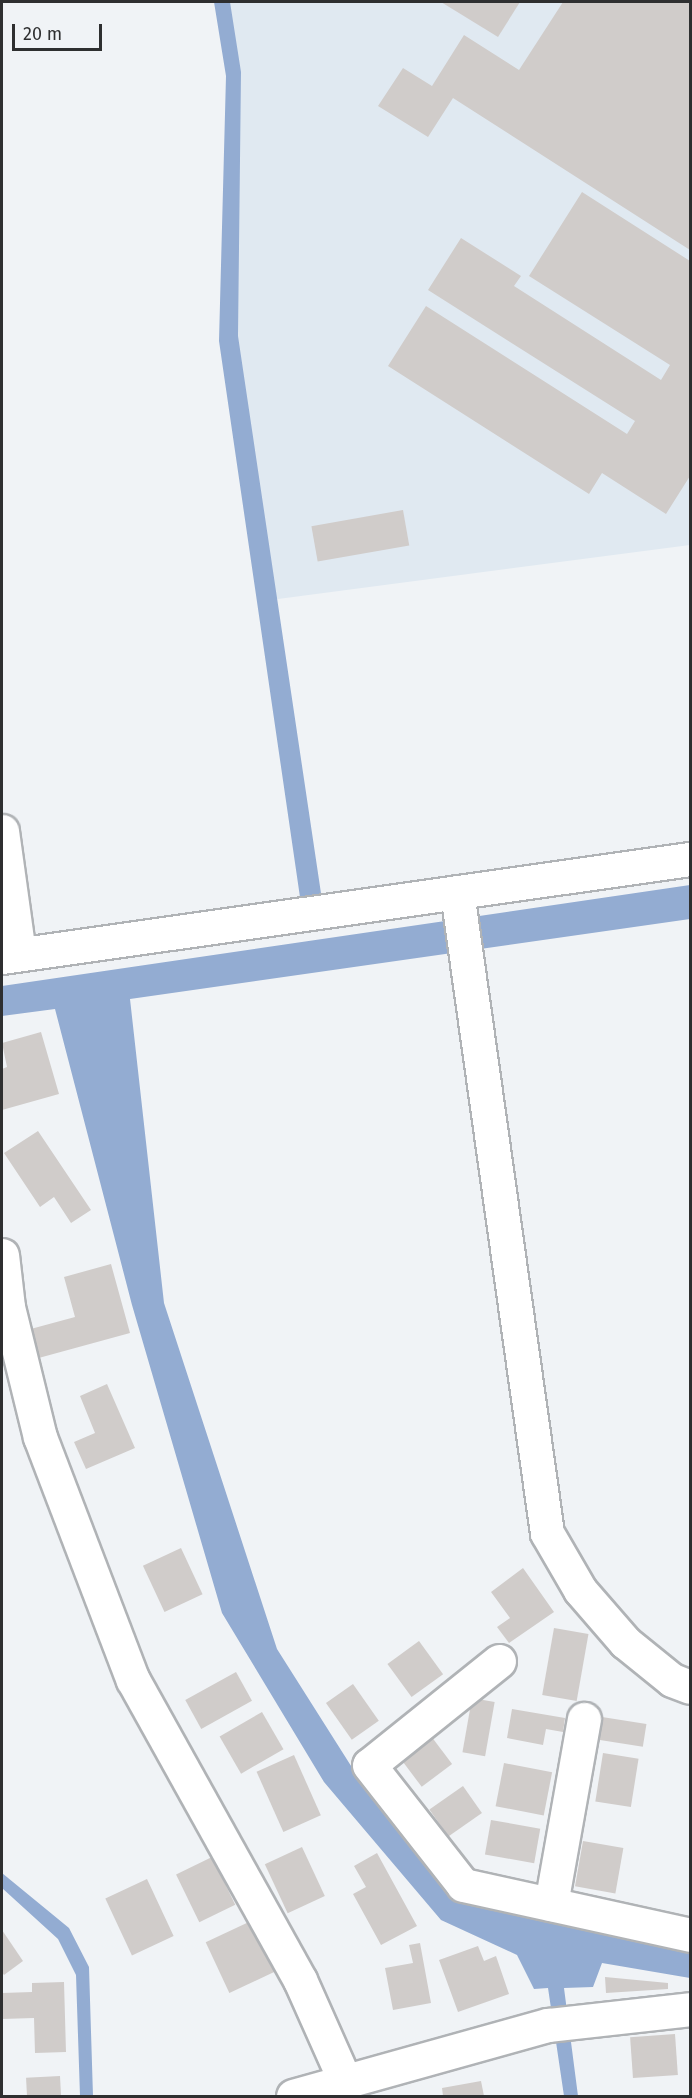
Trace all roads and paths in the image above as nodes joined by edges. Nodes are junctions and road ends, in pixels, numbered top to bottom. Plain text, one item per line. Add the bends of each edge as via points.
1 (2, 831) edge
2 (690, 859) edge
3 (457, 892) junction
4 (10, 956) edge
5 (2, 1255) edge
6 (499, 1661) dead end
7 (690, 1687) edge
8 (584, 1719) dead end
9 (551, 1904) junction
10 (690, 1935) edge
11 (690, 2003) edge
12 (345, 2081) junction
13 (389, 2083) edge
14 (293, 2097) edge

1 - 4 street
2 - 3 street
3 - 4 street
3 - 7 street via 547,1533 579,1590 625,1642 672,1680
5 - 12 street via 8,1307 40,1437 133,1680 300,1980
6 - 9 street via 369,1766 464,1885
8 - 9 street
9 - 10 street
11 - 13 street via 564,2023
12 - 13 street
12 - 14 street

